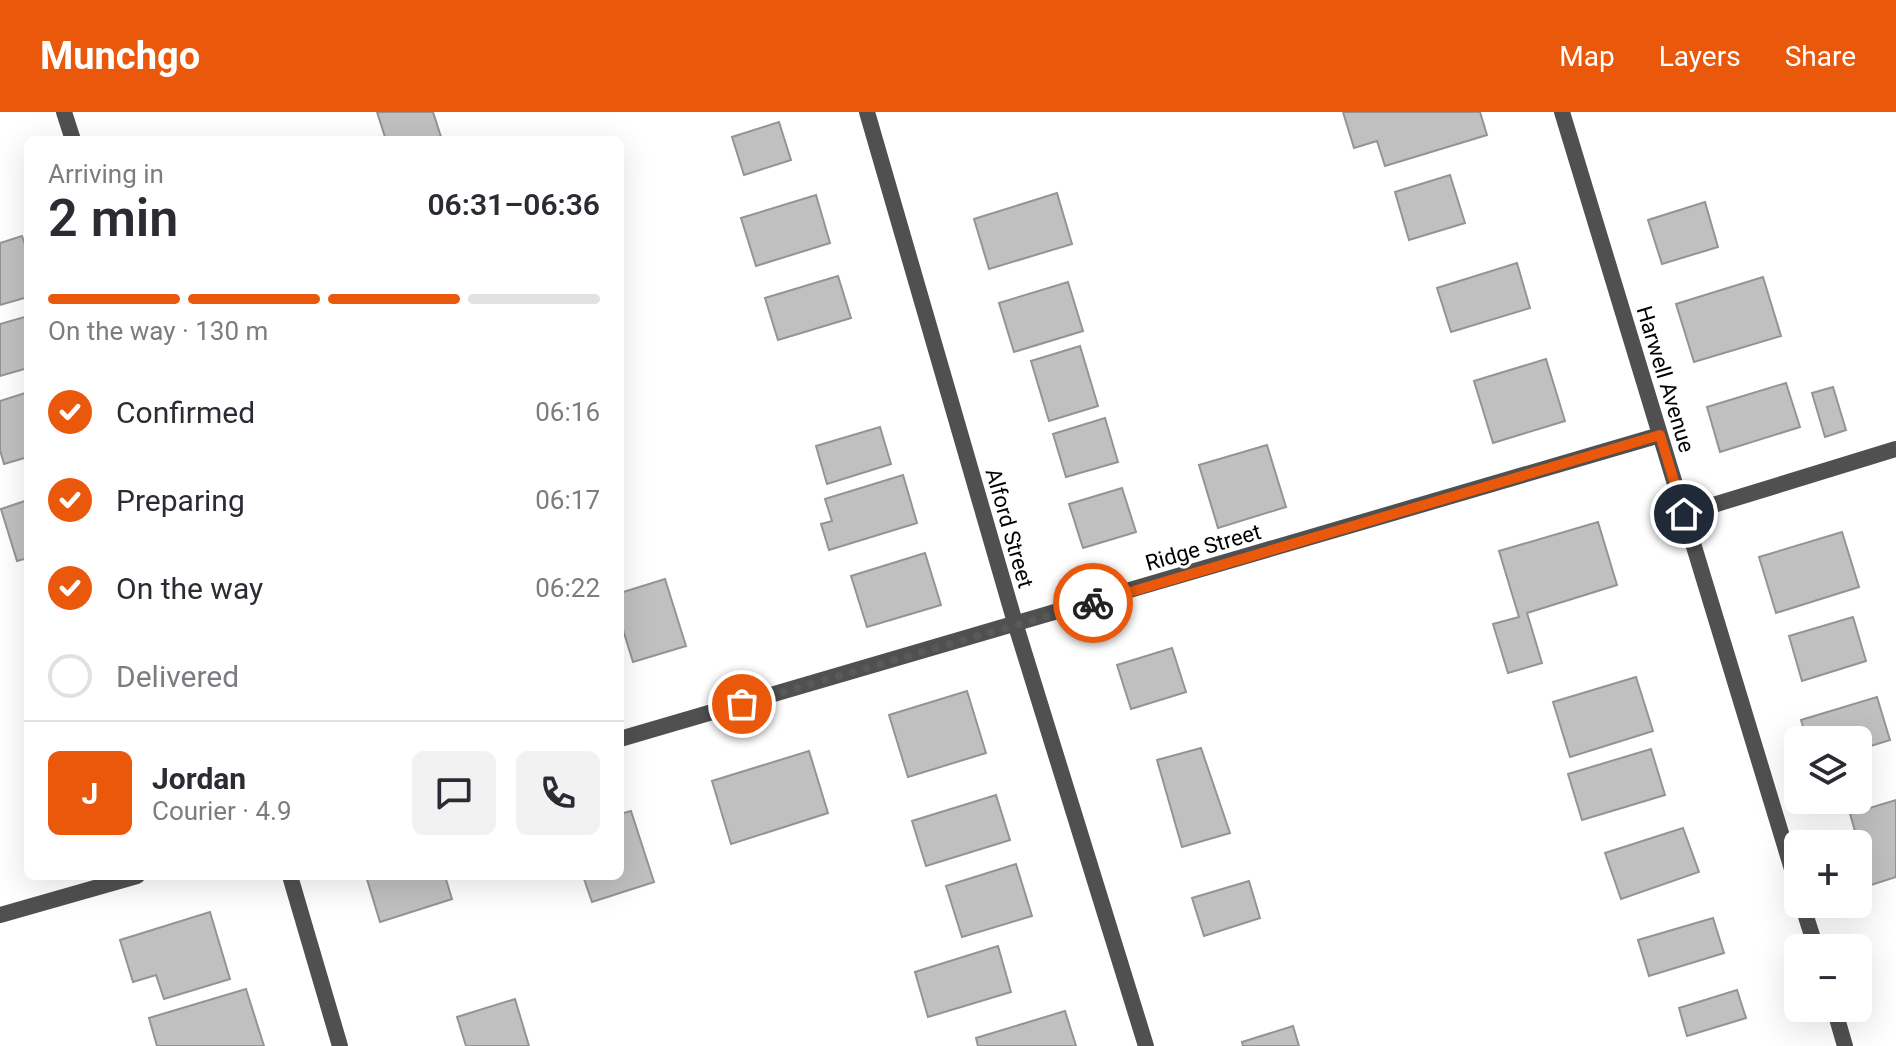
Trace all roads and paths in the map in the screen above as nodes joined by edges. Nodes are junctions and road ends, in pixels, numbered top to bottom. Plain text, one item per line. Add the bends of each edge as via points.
1 (64, 112) edge
2 (867, 112) edge
3 (1562, 112) edge
4 (72, 136) edge
5 (1660, 435) junction
6 (1896, 449) edge
7 (1684, 514) junction
8 (1016, 626) junction
9 (624, 738) edge
10 (1784, 843) edge
11 (123, 880) edge
12 (291, 880) edge
13 (0, 915) edge
14 (1838, 1022) edge
15 (340, 1046) edge
16 (1146, 1046) edge
17 (1845, 1046) edge

1 - 4 street
2 - 8 street, Alford Street
3 - 5 street, Harwell Avenue
5 - 7 street, Harwell Avenue
5 - 8 street, Ridge Street
6 - 7 street
7 - 10 street, Harwell Avenue
8 - 9 street, Ridge Street
8 - 16 street, Alford Street
11 - 13 street
12 - 15 street
14 - 17 street

